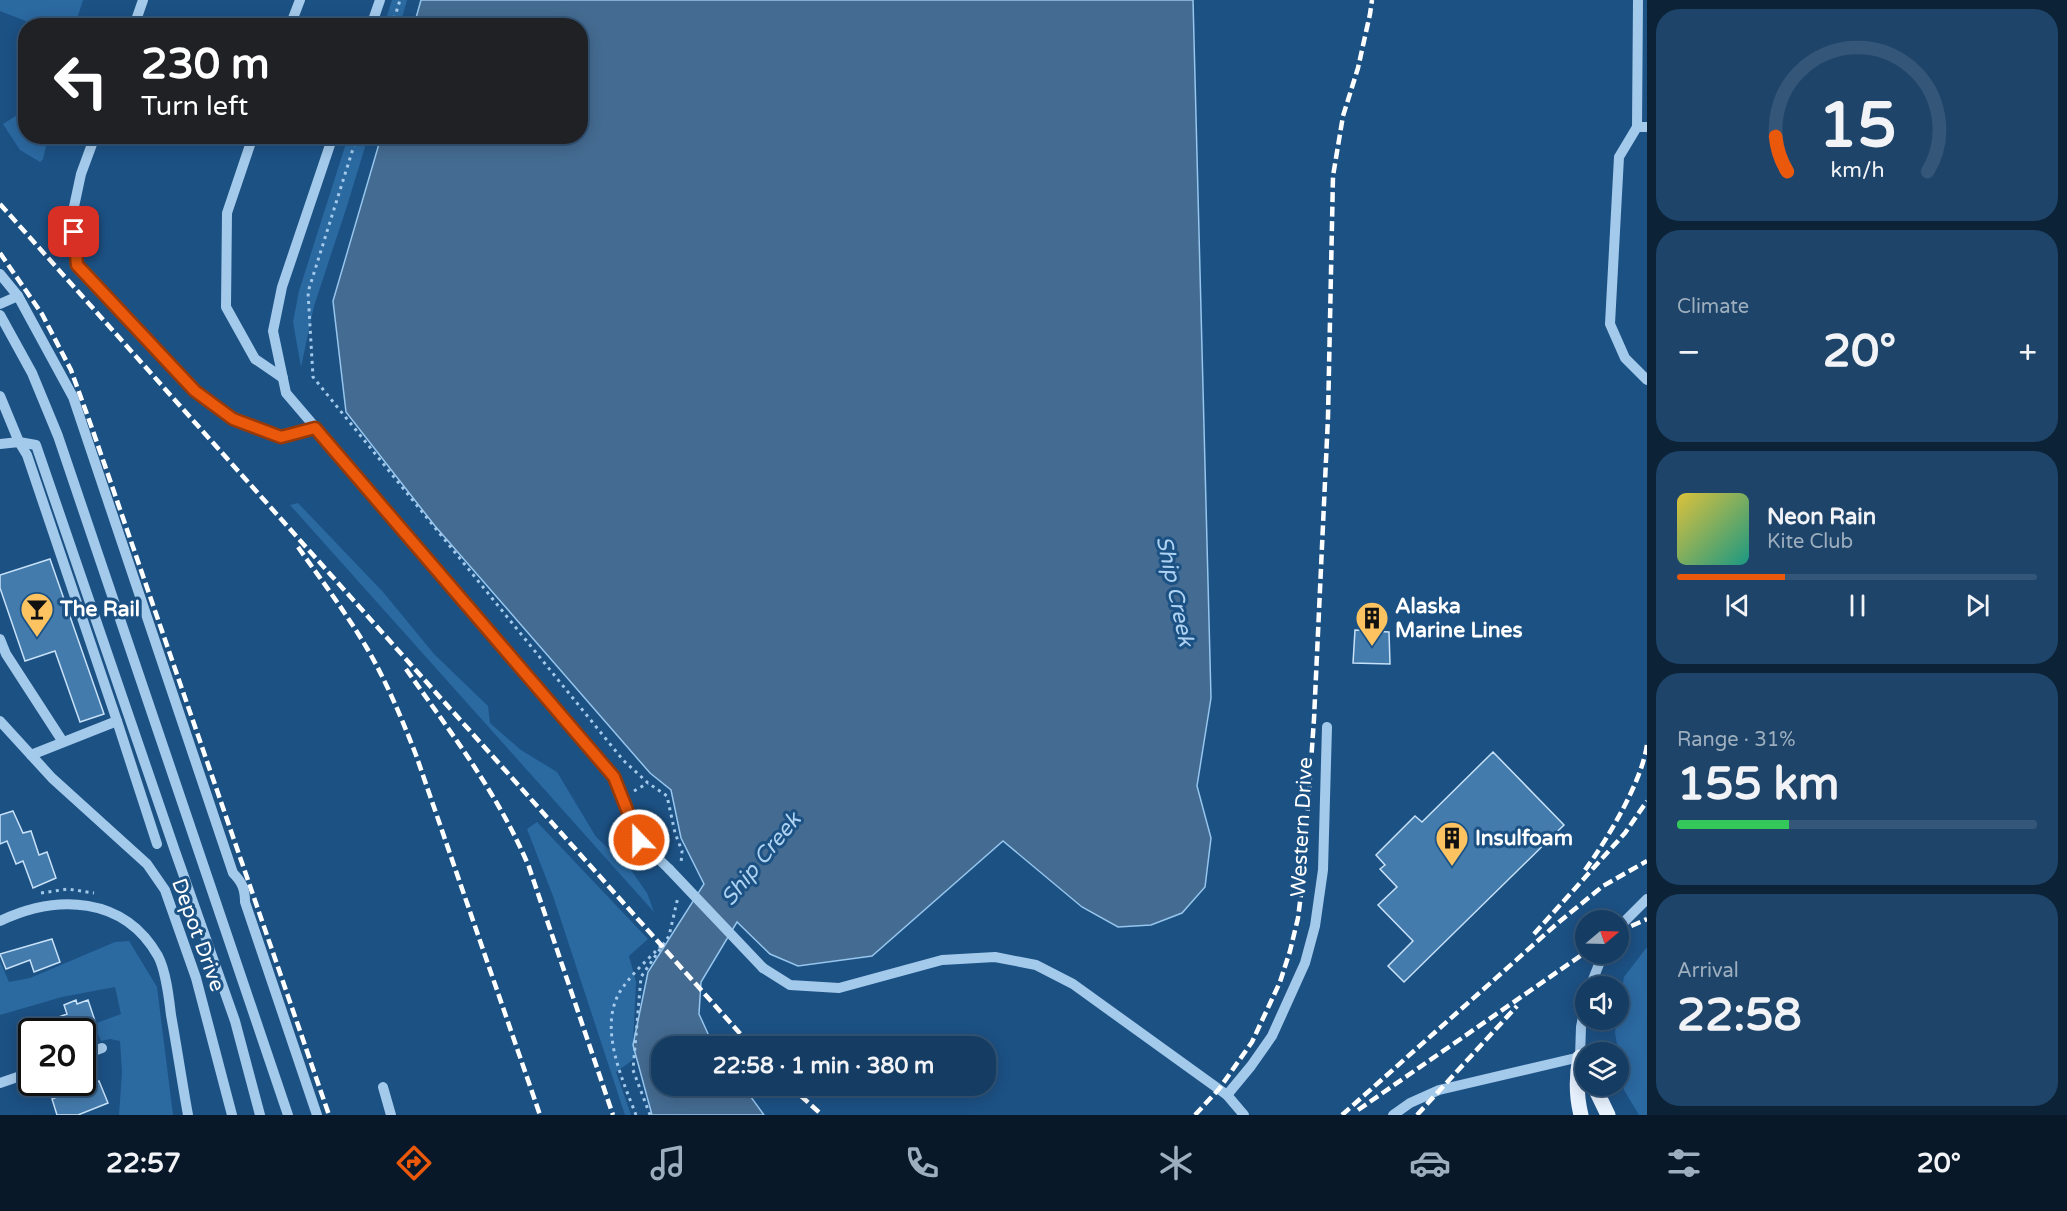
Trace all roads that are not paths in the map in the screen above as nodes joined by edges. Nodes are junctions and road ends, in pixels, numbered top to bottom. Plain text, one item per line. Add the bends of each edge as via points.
1 (143, 0) edge
2 (300, 0) edge
3 (380, 0) edge
4 (1638, 0) edge
5 (137, 18) edge
6 (293, 18) edge
7 (374, 18) edge
8 (1642, 127) edge
9 (92, 144) edge
10 (250, 144) edge
11 (330, 144) edge
12 (0, 274) edge
13 (18, 296) junction
14 (0, 304) edge
15 (0, 315) edge
16 (283, 378) junction
17 (1647, 380) edge
18 (0, 396) edge
19 (315, 428) junction
20 (19, 442) junction
21 (0, 444) edge
22 (0, 639) edge
23 (0, 721) edge
24 (117, 721) junction
25 (1327, 727) dead end
26 (63, 742) junction
27 (31, 755) junction
28 (157, 844) dead end
29 (1647, 899) edge
30 (1629, 917) edge
31 (0, 921) edge
32 (102, 1048) dead end
33 (96, 1050) edge
34 (1575, 1064) edge
35 (18, 1077) edge
36 (0, 1083) edge
37 (383, 1087) dead end
38 (1227, 1095) junction
39 (1577, 1096) edge
40 (1599, 1096) edge
41 (188, 1115) edge
42 (232, 1115) edge
43 (260, 1115) edge
44 (288, 1115) edge
45 (317, 1115) edge
46 (391, 1115) edge
47 (1245, 1115) edge
48 (1393, 1115) edge
49 (1581, 1115) edge
50 (1608, 1115) edge

1 - 5 street
2 - 6 street
3 - 7 street
4 - 8 street
8 - 17 street via 1619,157 1610,324 1625,358
9 - 19 street via 72,216 77,265 195,391 233,419 281,437
10 - 16 street via 227,213 226,307 255,360
11 - 16 street via 282,286 273,331
12 - 13 street
13 - 14 street
13 - 45 street via 73,396 232,873 241,880
15 - 44 street via 32,373 58,436
16 - 19 street via 286,393
18 - 20 street
19 - 38 street, bridge via 614,777 639,840 762,968 790,985 839,988 942,960 995,957 1036,965 1073,984
20 - 21 street
20 - 24 street via 27,455
20 - 43 street via 36,445 235,1021
22 - 26 street
23 - 27 street, Depot Drive
24 - 26 street
24 - 28 street
25 - 38 street, Western Drive via 1323,870 1305,963 1272,1036
26 - 27 street
27 - 42 street, Depot Drive via 147,864 165,890 196,978
29 - 30 street
31 - 41 street via 45,905 78,904 105,910 130,923 159,958
32 - 33 street
34 - 48 street via 1439,1090
35 - 36 street
37 - 46 street
38 - 47 street
39 - 49 main road
40 - 50 main road

